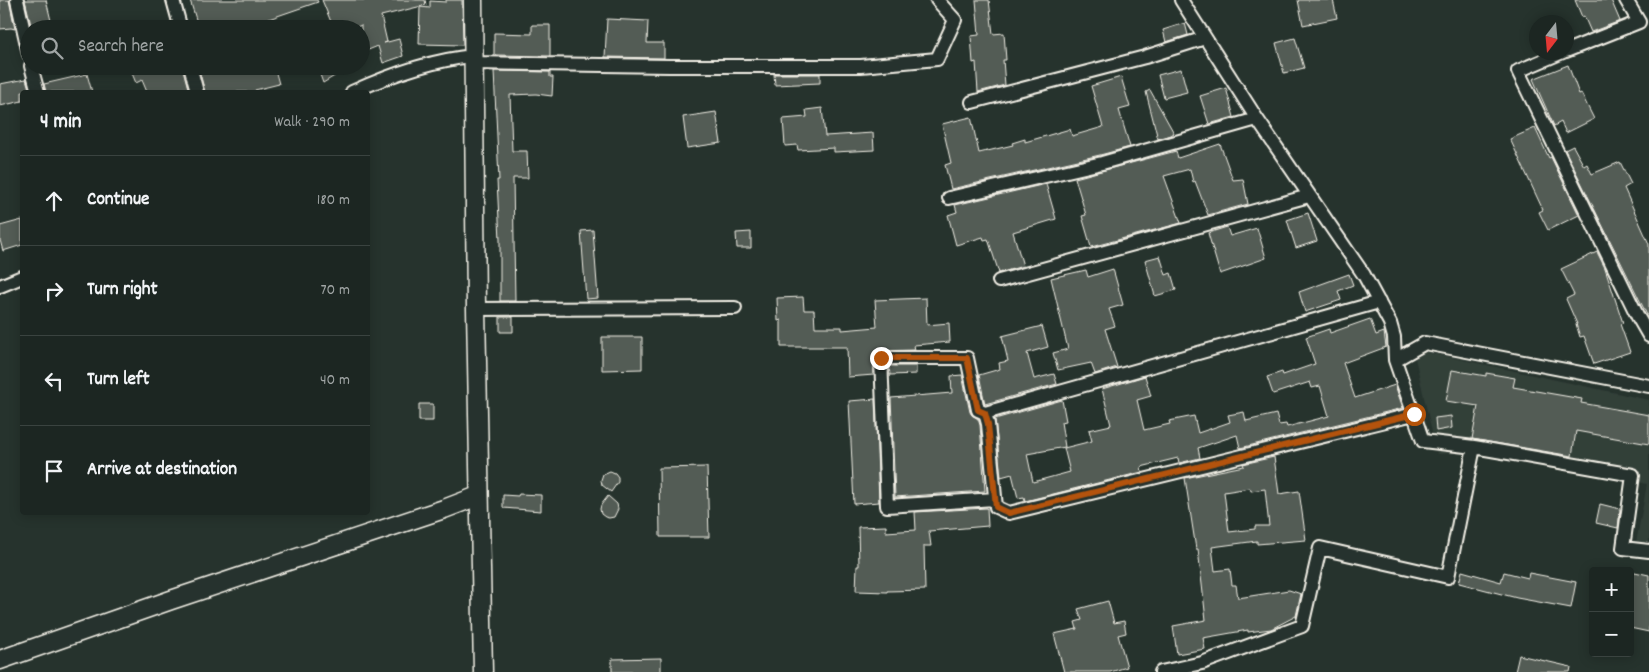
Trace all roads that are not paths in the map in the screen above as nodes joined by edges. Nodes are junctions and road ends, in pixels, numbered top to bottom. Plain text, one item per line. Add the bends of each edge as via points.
1 (17, 0) edge
2 (173, 0) edge
3 (473, 0) edge
4 (937, 0) edge
5 (1181, 0) edge
6 (1626, 0) edge
7 (21, 20) edge
8 (179, 20) edge
9 (1205, 38) junction
10 (1574, 48) edge
11 (473, 59) junction
12 (1545, 60) edge
13 (34, 75) edge
14 (192, 75) edge
15 (38, 90) edge
16 (196, 90) edge
17 (356, 90) edge
18 (972, 102) dead end
19 (1258, 119) junction
20 (1309, 196) junction
21 (949, 198) dead end
22 (20, 278) edge
23 (999, 281) dead end
24 (0, 286) edge
25 (1379, 302) junction
26 (735, 308) dead end
27 (476, 309) junction
28 (1649, 336) edge
29 (1395, 360) junction
30 (1649, 386) edge
31 (985, 413) junction
32 (1414, 414) junction
33 (1474, 447) junction
34 (478, 496) junction
35 (995, 499) junction
36 (1649, 551) edge
37 (0, 660) edge
38 (483, 672) edge
39 (1161, 672) edge

1 - 7 street
2 - 8 street
3 - 11 street
4 - 11 street via 955,20 938,58 861,66 669,66
5 - 9 street
6 - 10 street via 1639,22
9 - 18 street
9 - 19 street
11 - 17 street via 451,58 388,76
11 - 27 street
12 - 28 street via 1518,71
13 - 15 street
14 - 16 street
19 - 20 street
19 - 21 street via 1102,162
20 - 23 street
20 - 25 street
22 - 24 street
25 - 29 street via 1390,323
25 - 31 street
26 - 27 street
27 - 34 street
29 - 30 street via 1425,343
29 - 32 street
31 - 35 street
31 - 35 street via 978,410 967,358 881,358 887,506
32 - 33 street via 1423,441
32 - 35 street via 1009,513 996,507
33 - 36 street via 1633,475 1623,548
33 - 39 street via 1448,577 1320,548 1302,626 1202,663
34 - 37 street
34 - 38 street

